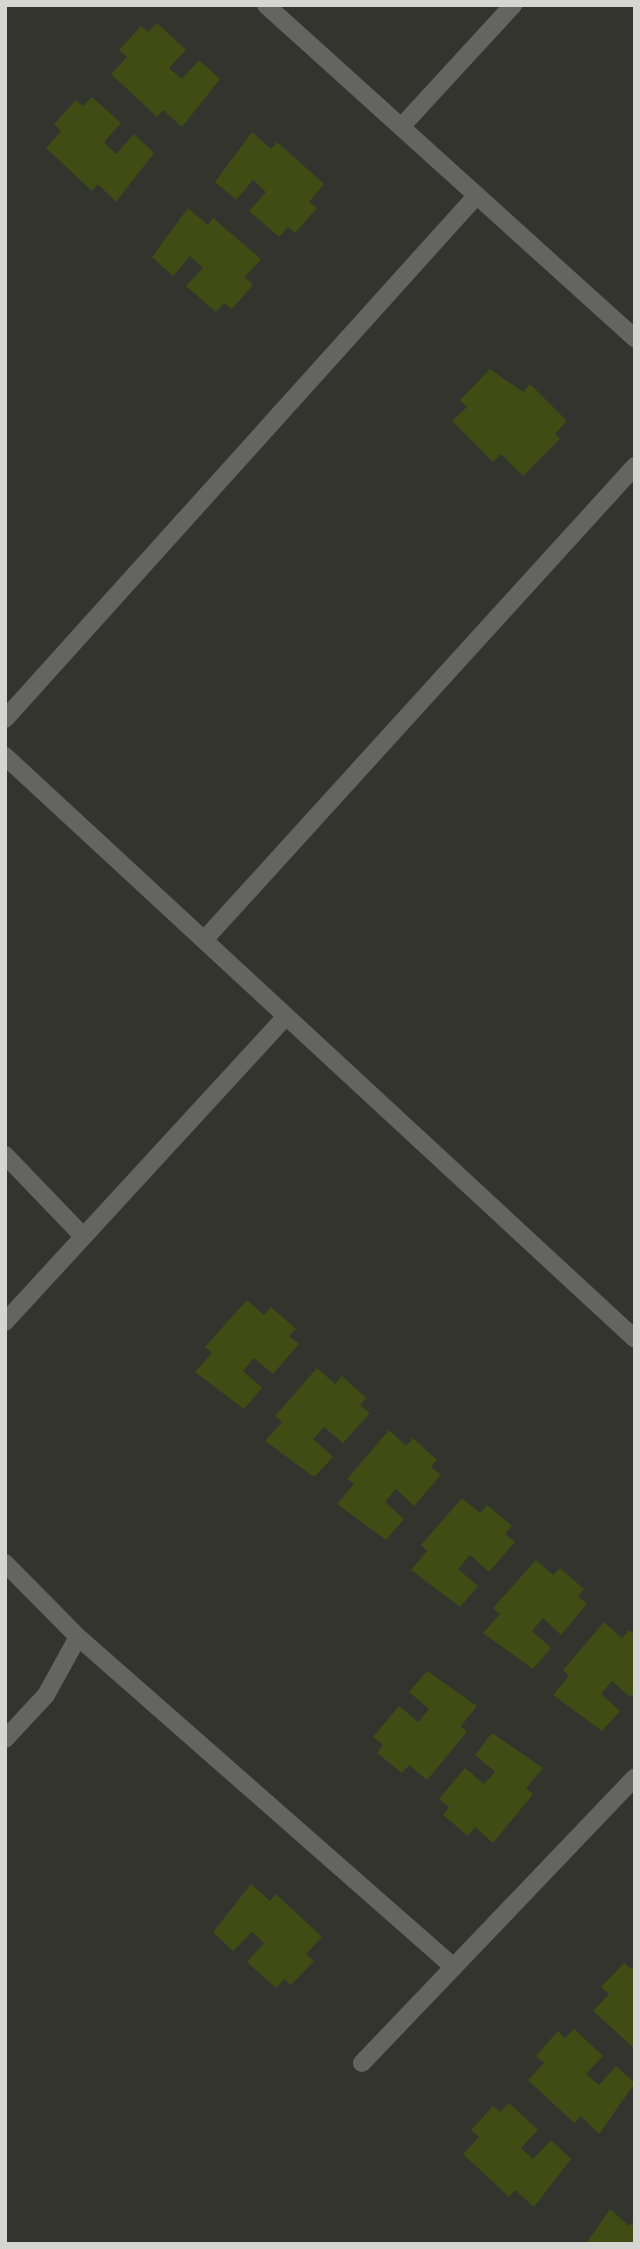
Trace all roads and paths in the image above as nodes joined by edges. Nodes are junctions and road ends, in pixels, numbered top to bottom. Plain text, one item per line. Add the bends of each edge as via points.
1 (265, 5) edge
2 (513, 5) edge
3 (401, 127) junction
4 (477, 196) junction
5 (635, 339) edge
6 (635, 466) edge
7 (5, 719) edge
8 (5, 756) edge
9 (204, 940) junction
10 (286, 1016) junction
11 (5, 1155) edge
12 (83, 1236) junction
13 (5, 1322) edge
14 (635, 1339) edge
15 (5, 1563) edge
16 (78, 1637) junction
17 (5, 1739) edge
18 (635, 1777) edge
19 (453, 1967) junction
20 (362, 2063) dead end

1 - 3 street
2 - 3 street
3 - 4 street
4 - 5 street
4 - 7 street
6 - 9 street
8 - 9 street
9 - 10 street
10 - 12 street
10 - 14 street
11 - 12 street
12 - 13 street
15 - 16 street
16 - 17 street via 46,1695
16 - 19 street
18 - 19 street
19 - 20 street

